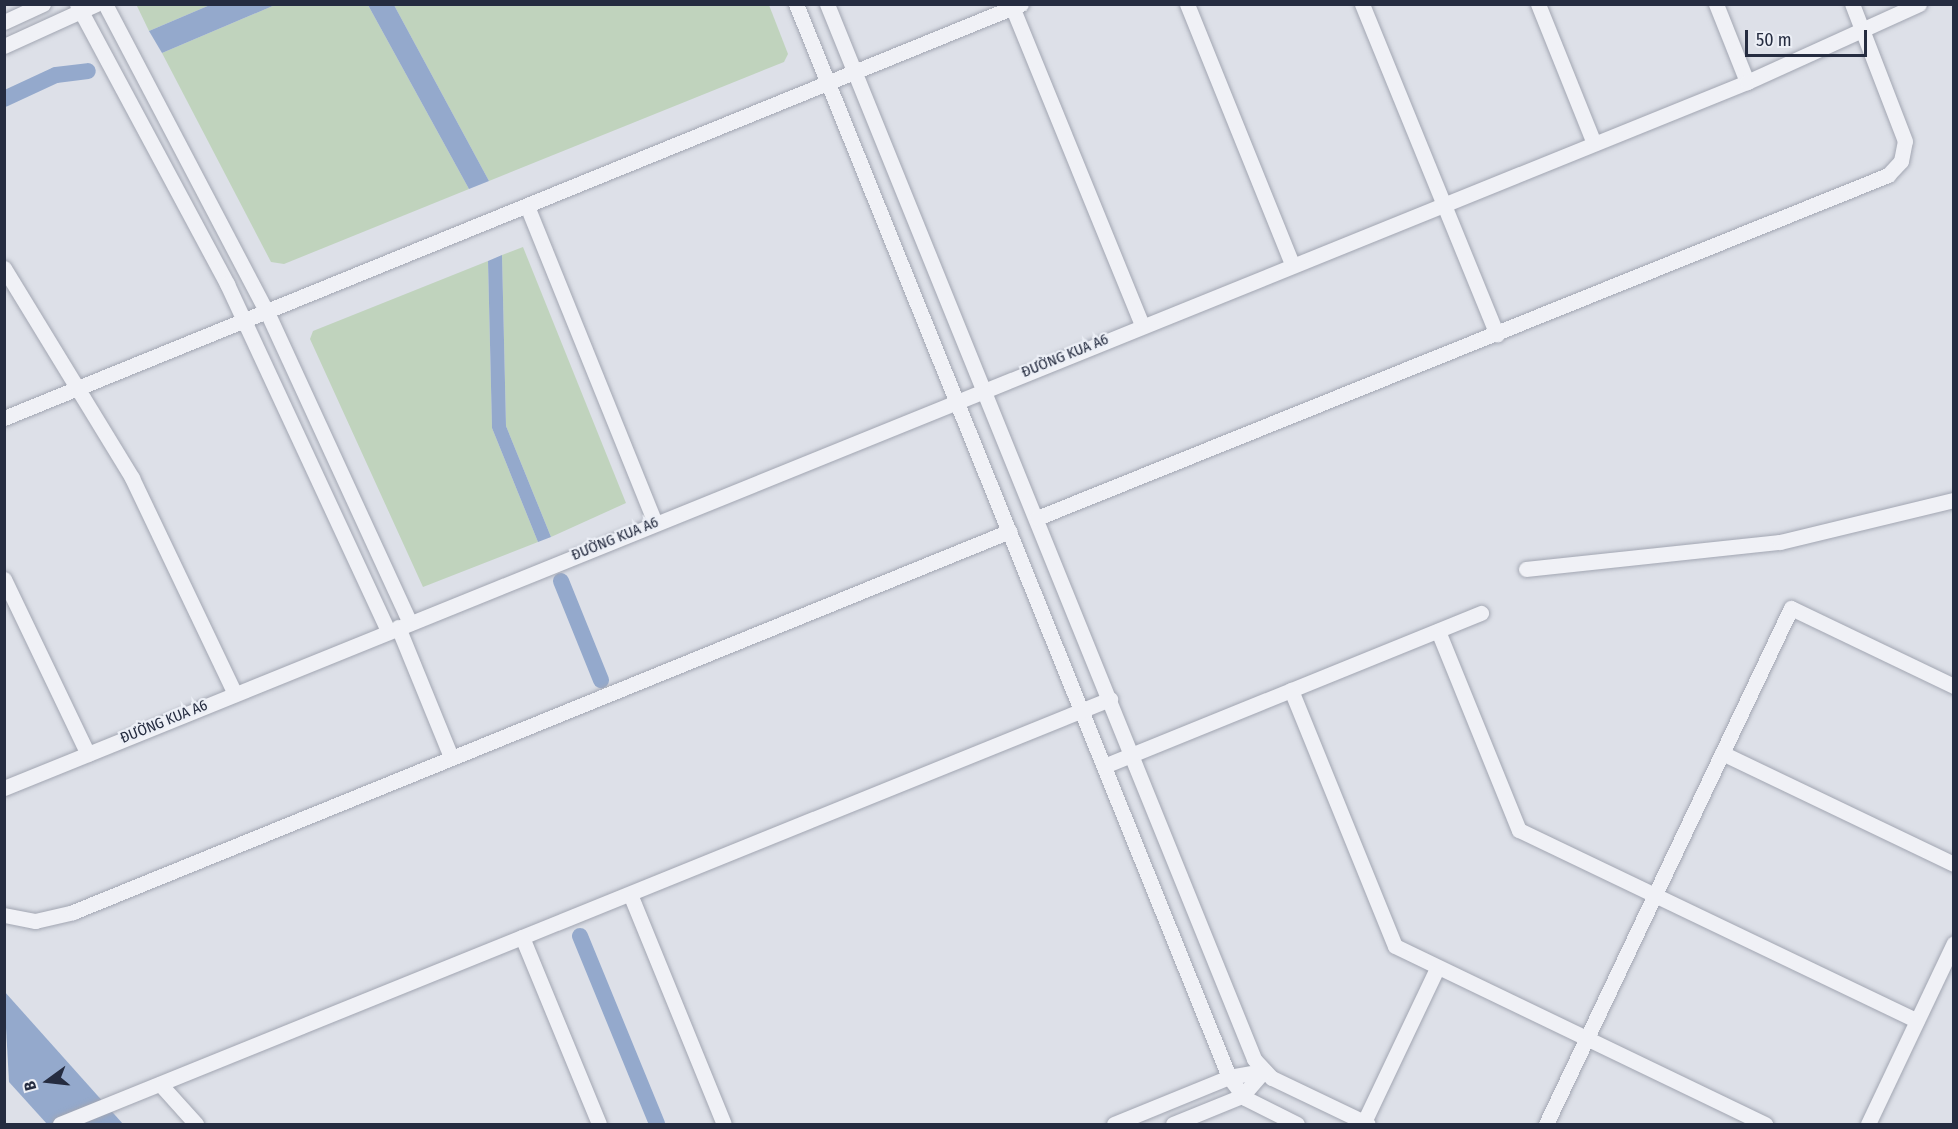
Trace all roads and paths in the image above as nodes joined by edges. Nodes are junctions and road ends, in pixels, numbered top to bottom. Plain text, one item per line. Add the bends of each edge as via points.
1 (43, 4) edge
2 (96, 4) edge
3 (105, 4) edge
4 (796, 4) edge
5 (827, 4) edge
6 (1187, 4) edge
7 (1362, 4) edge
8 (1538, 4) edge
9 (1716, 4) edge
10 (1852, 4) edge
11 (1919, 4) edge
12 (1015, 6) edge
13 (79, 8) edge
14 (4, 22) edge
15 (1863, 32) junction
16 (4, 46) edge
17 (855, 73) junction
18 (1747, 82) junction
19 (829, 83) junction
20 (1594, 143) junction
21 (1443, 204) junction
22 (527, 206) junction
23 (1292, 264) junction
24 (4, 268) edge
25 (267, 312) junction
26 (246, 321) junction
27 (1142, 325) junction
28 (1497, 335) junction
29 (81, 388) junction
30 (986, 389) junction
31 (958, 400) junction
32 (4, 418) edge
33 (1953, 500) edge
34 (1037, 518) junction
35 (655, 523) junction
36 (1010, 531) junction
37 (1526, 569) dead end
38 (4, 579) edge
39 (1481, 613) dead end
40 (398, 627) junction
41 (1438, 631) junction
42 (1953, 686) edge
43 (1291, 690) junction
44 (235, 694) junction
45 (1110, 699) junction
46 (1082, 710) junction
47 (1722, 753) junction
48 (88, 754) junction
49 (1132, 754) junction
50 (451, 757) junction
51 (1104, 766) junction
52 (4, 788) edge
53 (1953, 864) edge
54 (630, 894) junction
55 (1655, 898) junction
56 (4, 915) edge
57 (522, 937) junction
58 (1953, 944) edge
59 (1437, 968) junction
60 (1917, 1021) junction
61 (1586, 1040) junction
62 (1263, 1071) junction
63 (1229, 1077) junction
64 (160, 1084) junction
65 (1242, 1096) junction
66 (1366, 1123) edge
67 (60, 1125) edge
68 (196, 1125) edge
69 (599, 1125) edge
70 (724, 1125) edge
71 (1114, 1125) edge
72 (1173, 1125) edge
73 (1297, 1125) edge
74 (1546, 1125) edge
75 (1765, 1125) edge
76 (1868, 1125) edge

1 - 14 street
2 - 13 street
3 - 25 street
4 - 19 street
5 - 17 street
6 - 23 street
7 - 21 street
8 - 20 street
9 - 18 street
10 - 15 street
11 - 15 street, ĐƯỜNG KUA A6
12 - 17 street
12 - 27 street
13 - 16 street
13 - 26 street
15 - 18 street, ĐƯỜNG KUA A6
15 - 28 street via 1905,141 1900,161 1888,175
17 - 19 street
17 - 30 street
18 - 20 street, ĐƯỜNG KUA A6
19 - 22 street
19 - 31 street
20 - 21 street, ĐƯỜNG KUA A6
21 - 23 street, ĐƯỜNG KUA A6
21 - 28 street
22 - 25 street
22 - 35 street
23 - 27 street, ĐƯỜNG KUA A6
24 - 29 street
25 - 26 street
25 - 40 street
26 - 29 street
26 - 40 street
27 - 30 street, ĐƯỜNG KUA A6
28 - 34 street
29 - 32 street
29 - 44 street via 166,543
30 - 31 street, ĐƯỜNG KUA A6
30 - 34 street
31 - 35 street, ĐƯỜNG KUA A6
31 - 36 street
33 - 37 street via 1772,543
34 - 45 street
35 - 40 street, ĐƯỜNG KUA A6
36 - 46 street
36 - 50 street
38 - 48 street
39 - 41 street
40 - 44 street, ĐƯỜNG KUA A6
40 - 50 street
41 - 43 street
41 - 55 street via 1515,826
42 - 47 street via 1791,608
43 - 49 street
43 - 59 street via 1388,936 1401,950
44 - 48 street, ĐƯỜNG KUA A6
45 - 46 street
45 - 49 street
46 - 51 street
46 - 54 street
47 - 53 street
47 - 55 street
48 - 52 street, ĐƯỜNG KUA A6
49 - 51 street
49 - 62 street
50 - 56 street via 62,916 35,921
51 - 63 street
54 - 57 street
54 - 70 street
55 - 60 street
55 - 61 street
57 - 64 street
57 - 69 street
58 - 60 street
59 - 61 street
59 - 66 street
60 - 76 street
61 - 74 street
61 - 75 street
62 - 63 street
62 - 65 street
62 - 66 street
63 - 65 street
63 - 71 street
64 - 67 street
64 - 68 street
65 - 72 street
65 - 73 street

